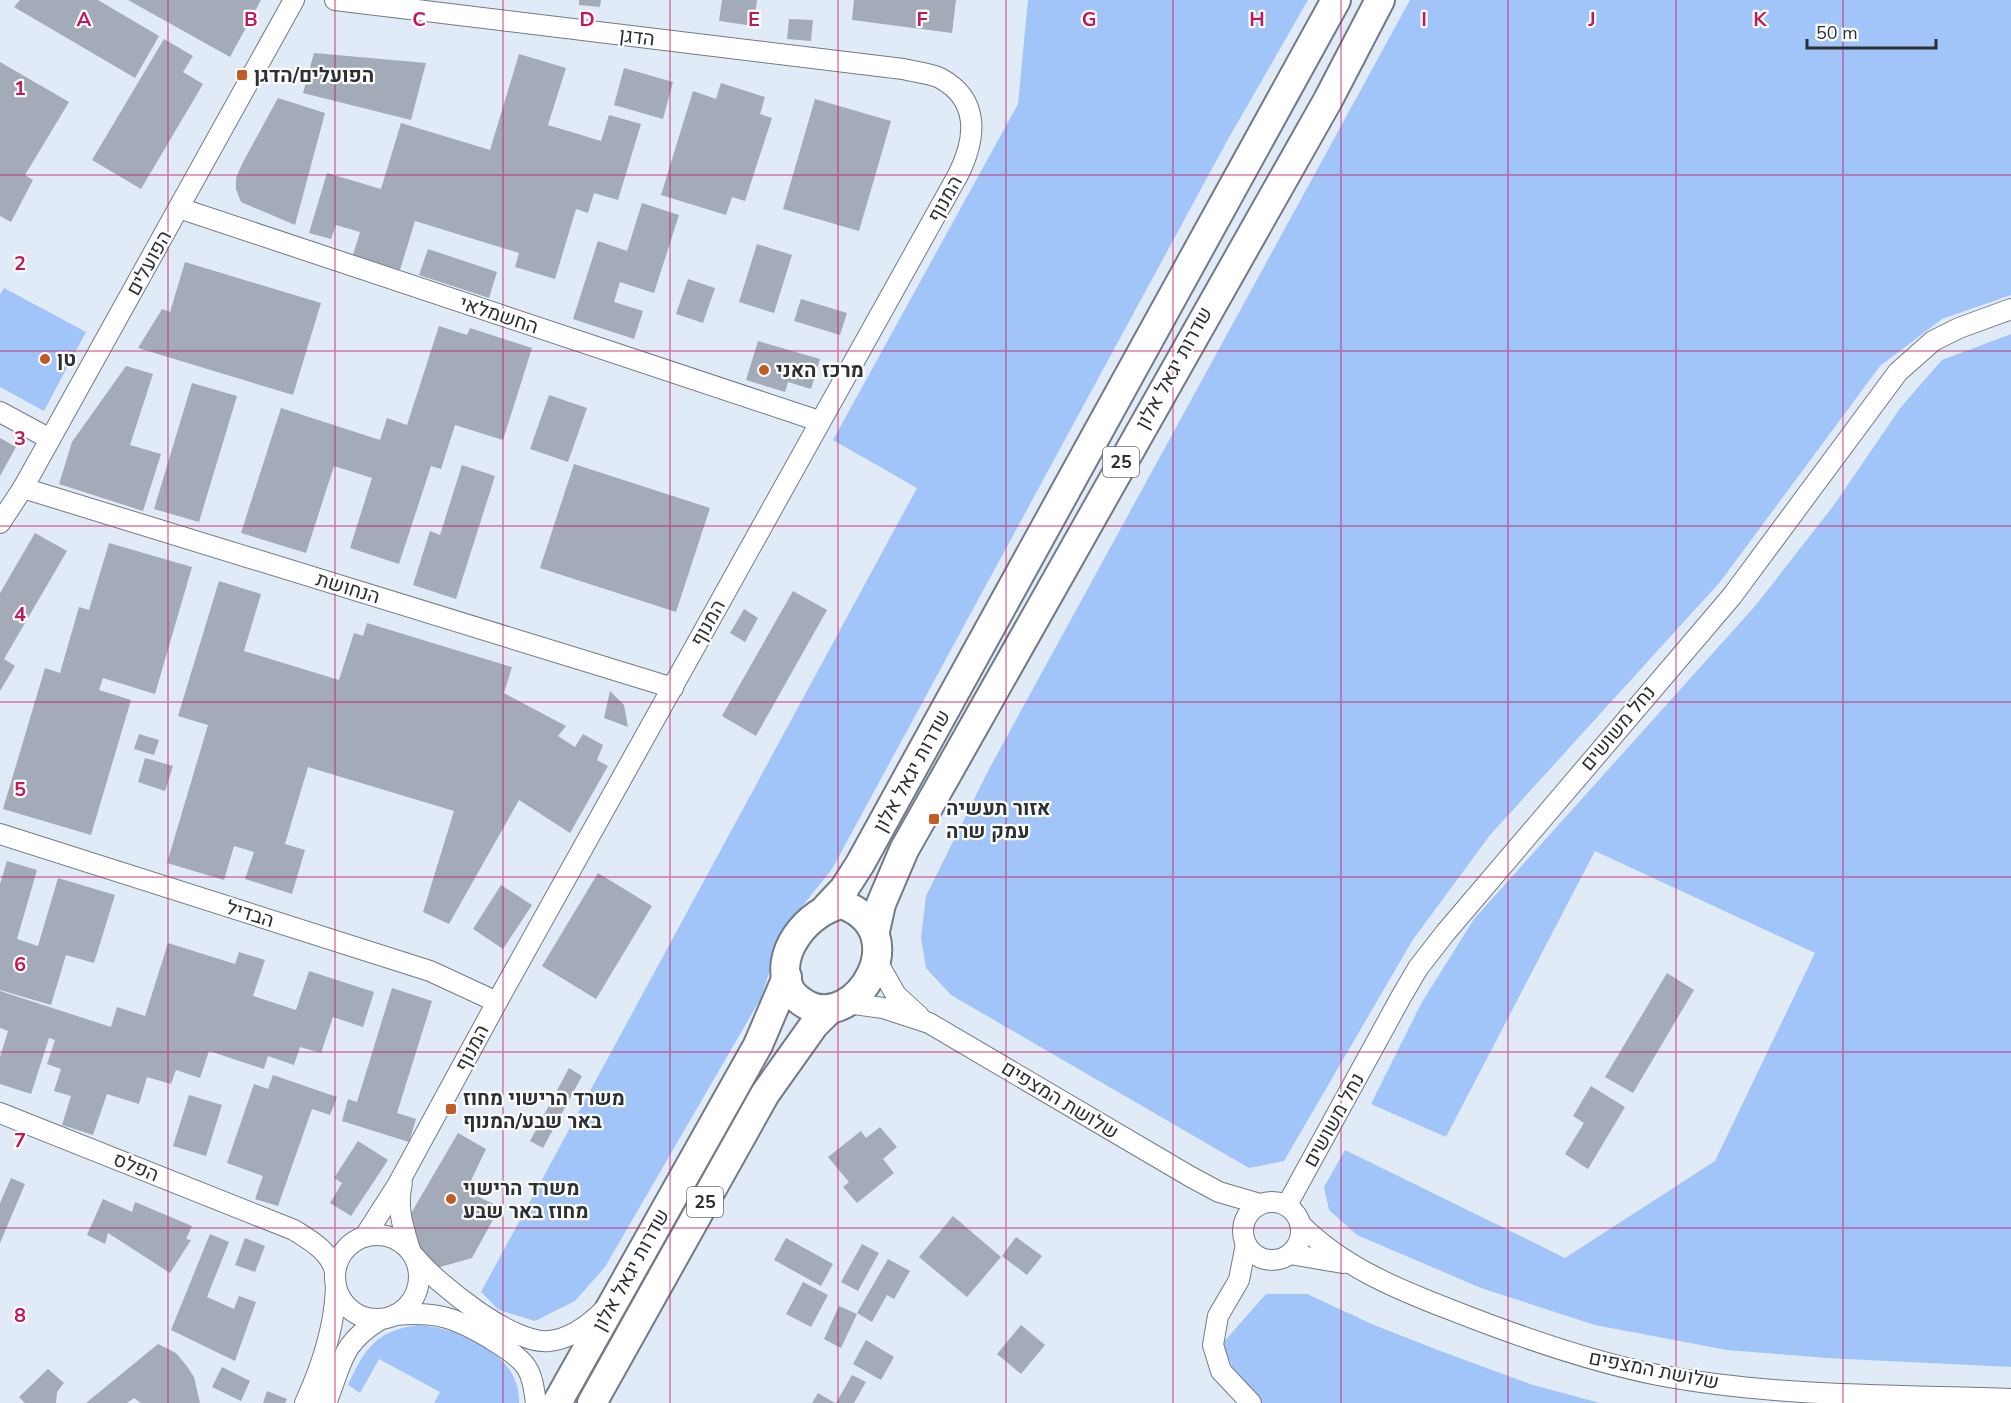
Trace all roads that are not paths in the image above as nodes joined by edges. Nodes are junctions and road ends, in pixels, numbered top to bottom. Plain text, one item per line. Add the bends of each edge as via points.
1 (294, 0) edge
2 (335, 0) edge
3 (1336, 0) edge
4 (1380, 0) edge
5 (938, 77) joint
6 (179, 208) junction
7 (2011, 309) edge
8 (0, 412) edge
9 (819, 421) junction
10 (50, 439) junction
11 (23, 488) junction
12 (0, 523) edge
13 (673, 688) junction
14 (0, 834) edge
15 (827, 907) junction
16 (875, 931) junction
17 (875, 958) junction
18 (787, 977) junction
19 (496, 1002) junction
20 (838, 1006) junction
21 (929, 1023) junction
22 (0, 1113) edge
23 (404, 1173) junction
24 (1191, 1177) junction
25 (1260, 1204) junction
26 (1287, 1205) junction
27 (273, 1221) junction
28 (1301, 1225) junction
29 (1244, 1235) junction
30 (360, 1239) junction
31 (412, 1253) junction
32 (1282, 1257) junction
33 (1349, 1264) junction
34 (336, 1279) junction
35 (1234, 1289) junction
36 (616, 1298) junction
37 (388, 1317) junction
38 (2011, 1400) edge
39 (305, 1403) edge
40 (326, 1403) edge
41 (536, 1403) edge
42 (557, 1403) edge
43 (592, 1403) edge
44 (1251, 1403) edge

1 - 6 street, הפועלים
2 - 5 street, הדגן via 903,69
3 - 15 highway, שדרות יגאל אלון / 25 via 860,864
4 - 16 highway, שדרות יגאל אלון / 25 via 1328,100 909,840 891,876
5 - 9 street, המנוף via 957,89 968,107 972,131 969,154
6 - 9 street, החשמלאי
6 - 10 street, הפועלים
7 - 26 street, נחל משושים via 1933,341 1898,372 1732,596 1418,968
8 - 10 street
9 - 13 street, המנוף
10 - 11 street, הפועלים
11 - 12 street, הפועלים
11 - 13 street, הנחושת
13 - 19 street, המנוף
14 - 19 street, הבדיל via 430,970
15 - 16 highway via 842,904 856,909
15 - 18 highway, 25 via 797,934 788,956
16 - 17 highway, 25
17 - 20 highway, 25 via 867,983
17 - 21 street, שלושת המצפים via 896,995
18 - 20 highway via 798,1000 814,1008
18 - 36 highway, שדרות יגאל אלון / 25 via 758,1045
19 - 23 street, המנוף
20 - 21 street, שלושת המצפים via 883,1008
20 - 43 highway, שדרות יגאל אלון / 25 via 814,1025 765,1094
21 - 24 street, שלושת המצפים
22 - 27 street, הפלס
23 - 30 street, המנוף
23 - 31 street, המנוף via 400,1212
24 - 25 street, שלושת המצפים via 1219,1192
24 - 29 street, שלושת המצפים via 1221,1202
25 - 26 street
25 - 29 street via 1246,1218
26 - 28 street
27 - 30 street, הפלס via 334,1239
27 - 34 street, הפלס via 312,1240 334,1263
28 - 32 street via 1300,1241
28 - 33 street, שלושת המצפים
29 - 32 street via 1258,1257
29 - 35 street via 1242,1269
30 - 31 street via 385,1235
30 - 34 street via 345,1249
31 - 36 street via 460,1298 532,1340 547,1342 576,1332
31 - 37 street via 419,1276 415,1296 406,1307
32 - 33 street, שלושת המצפים
32 - 35 street via 1251,1274
33 - 38 street, שלושת המצפים via 1499,1329 1657,1374 1797,1392
34 - 37 street via 340,1298 357,1314
34 - 39 street via 335,1311 326,1350
35 - 44 street via 1218,1316 1214,1345 1221,1371
36 - 42 highway, שדרות יגאל אלון / 25
37 - 40 street via 359,1333 350,1343
37 - 41 street via 429,1313 462,1322 525,1365

